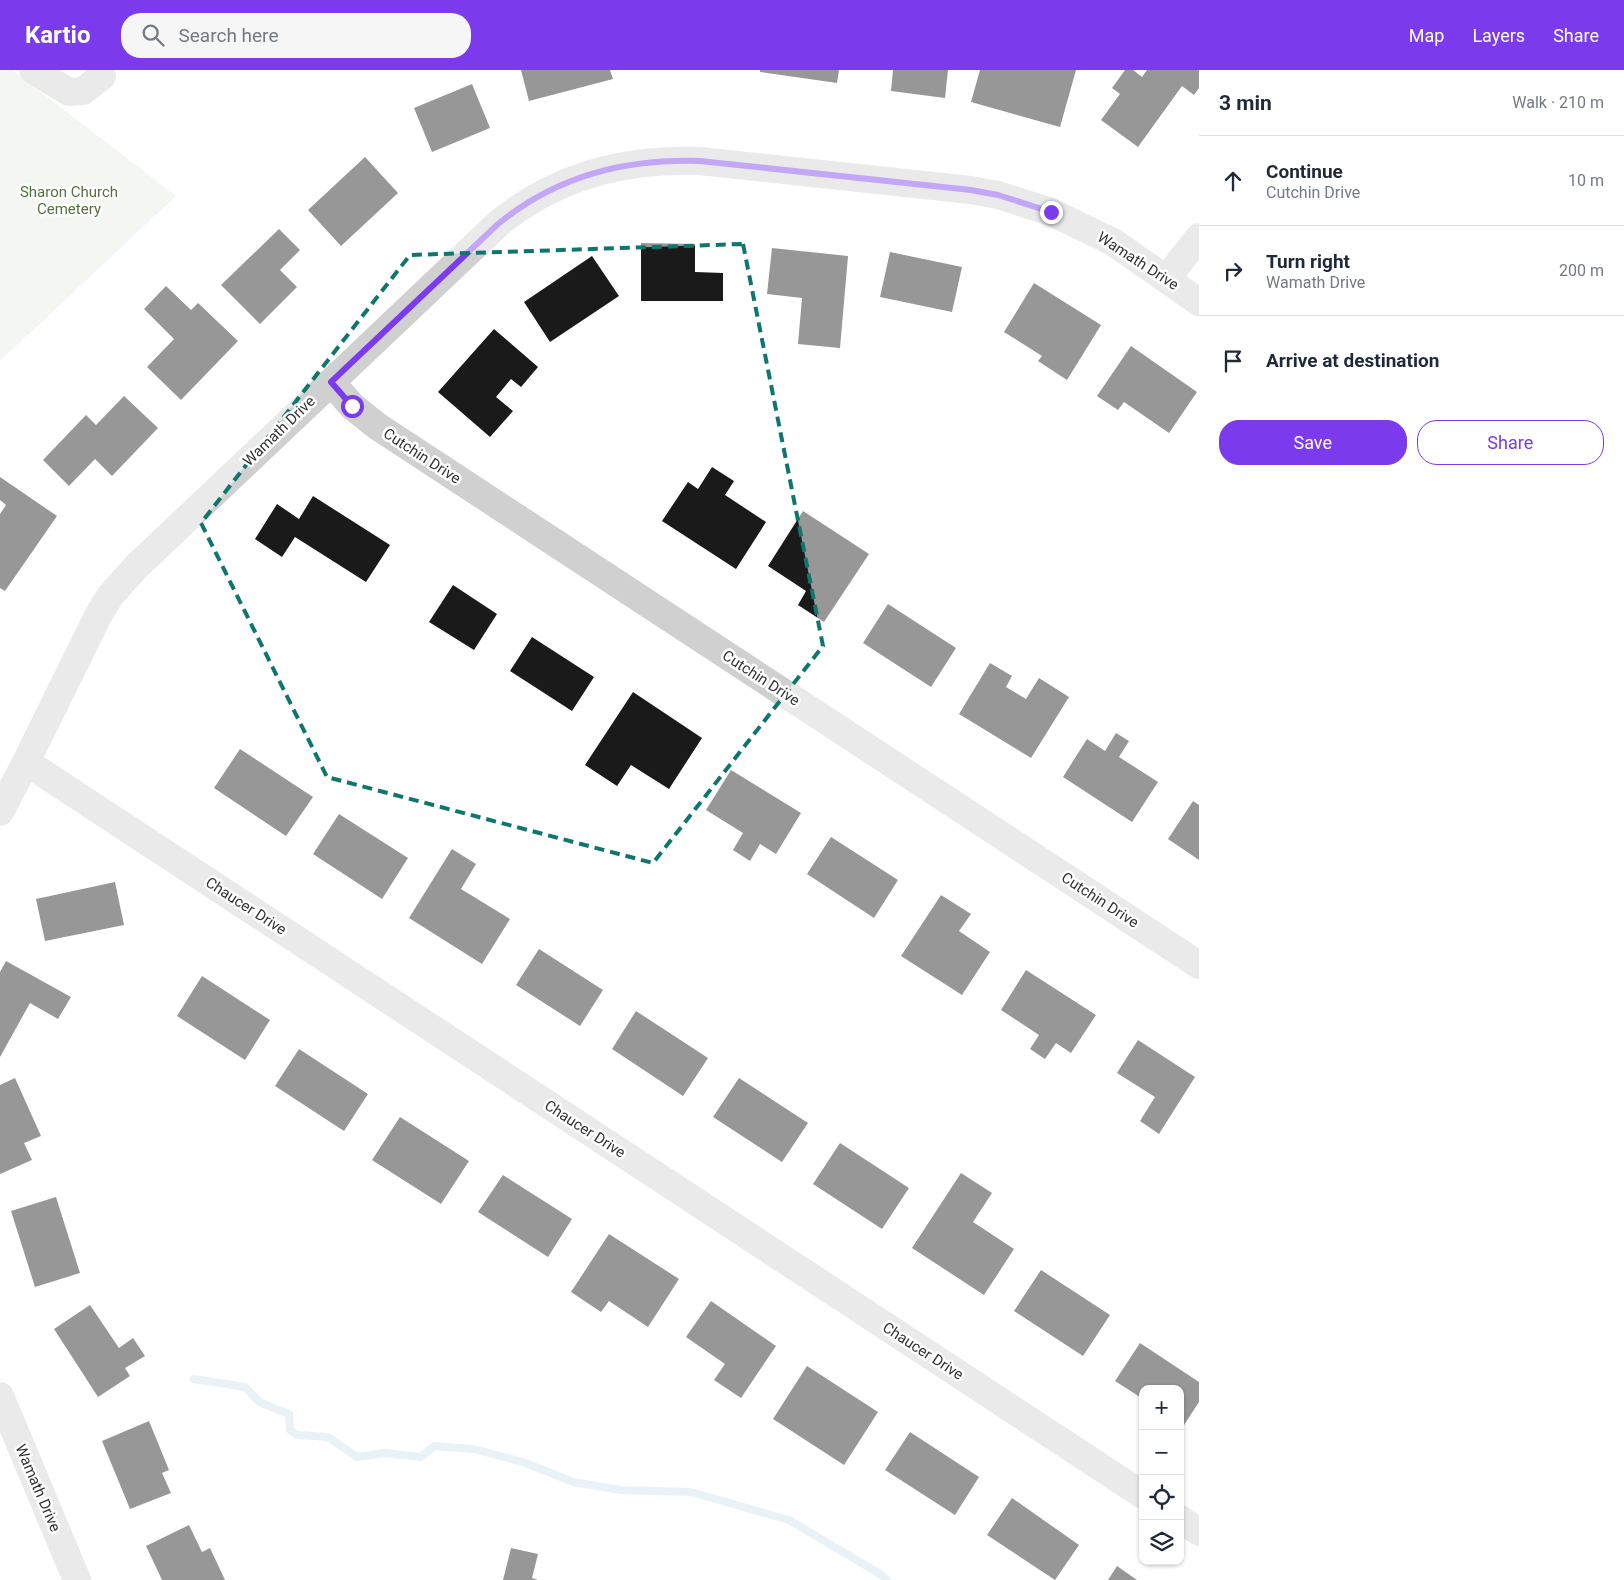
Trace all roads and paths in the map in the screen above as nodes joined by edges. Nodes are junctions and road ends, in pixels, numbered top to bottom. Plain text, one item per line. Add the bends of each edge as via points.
1 (33, 70) edge
2 (100, 70) edge
3 (1199, 237) edge
4 (1167, 278) junction
5 (1199, 302) edge
6 (331, 382) junction
7 (26, 762) junction
8 (0, 812) edge
9 (1199, 964) edge
10 (0, 1396) edge
11 (1139, 1492) edge
12 (1181, 1520) edge
13 (1199, 1532) edge
14 (76, 1580) edge

1 - 2 street via 69,92 83,91 102,76
3 - 4 street
4 - 5 street, Wamath Drive
4 - 6 street, Wamath Drive via 1113,242 1051,212 998,195 700,161 668,160 621,165 575,178 515,210
6 - 7 street, Wamath Drive via 136,567 110,596
6 - 9 street, Cutchin Drive via 376,426
7 - 8 street, Wamath Drive
7 - 11 street, Chaucer Drive
10 - 14 street, Wamath Drive
12 - 13 street

